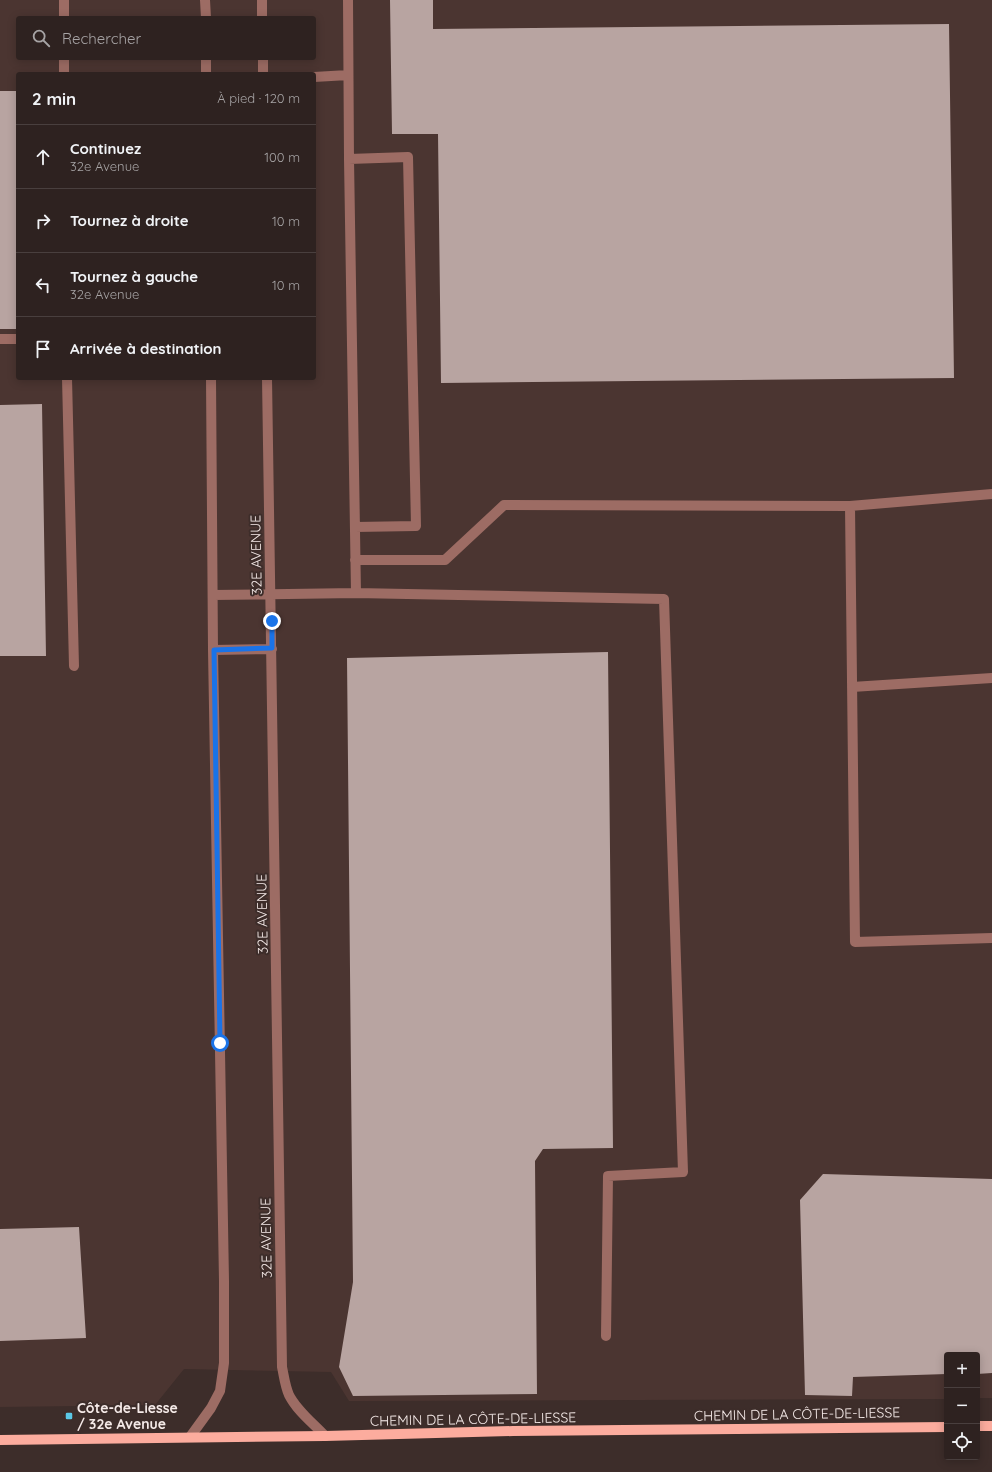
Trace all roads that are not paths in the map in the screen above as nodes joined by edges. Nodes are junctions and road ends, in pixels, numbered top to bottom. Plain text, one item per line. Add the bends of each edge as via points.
1 (64, 0) edge
2 (205, 0) edge
3 (262, 0) edge
4 (348, 0) edge
5 (64, 16) edge
6 (206, 16) edge
7 (262, 16) edge
8 (64, 60) edge
9 (206, 60) edge
10 (263, 60) edge
11 (64, 72) edge
12 (206, 72) edge
13 (263, 72) edge
14 (348, 75) junction
15 (316, 77) edge
16 (349, 159) junction
17 (16, 338) edge
18 (0, 339) edge
19 (67, 380) edge
20 (211, 380) edge
21 (267, 380) edge
22 (992, 494) edge
23 (850, 506) junction
24 (355, 526) junction
25 (355, 560) junction
26 (356, 593) junction
27 (271, 594) junction
28 (213, 595) junction
29 (272, 648) junction
30 (214, 650) junction
31 (74, 666) dead end
32 (992, 678) edge
33 (852, 687) junction
34 (992, 938) edge
35 (606, 1336) dead end
36 (980, 1426) edge
37 (992, 1426) edge
38 (944, 1427) edge
39 (325, 1436) junction
40 (190, 1437) junction
41 (0, 1440) edge

1 - 5 street
2 - 6 street
3 - 7 street
4 - 14 street
8 - 11 street
9 - 12 street
10 - 13 street
14 - 15 street
14 - 16 street
16 - 24 street
16 - 24 street via 408,157 416,518 416,526
17 - 18 street
19 - 31 street
20 - 28 street
21 - 27 street, 32E AVENUE
22 - 23 street
23 - 25 street via 504,505 445,560
23 - 33 street
24 - 25 street
25 - 26 street
26 - 27 street
26 - 35 street via 664,599 683,1172 608,1176
27 - 28 street
27 - 29 street, 32E AVENUE
28 - 30 street
29 - 30 street
29 - 39 street, 32E AVENUE via 282,1367 293,1402
30 - 40 street via 224,1363 217,1398
32 - 33 street
33 - 34 street via 855,942
36 - 37 main road
38 - 39 main road, CHEMIN DE LA CÔTE-DE-LIESSE via 513,1431
39 - 40 main road, CHEMIN DE LA CÔTE-DE-LIESSE
40 - 41 main road, CHEMIN DE LA CÔTE-DE-LIESSE

